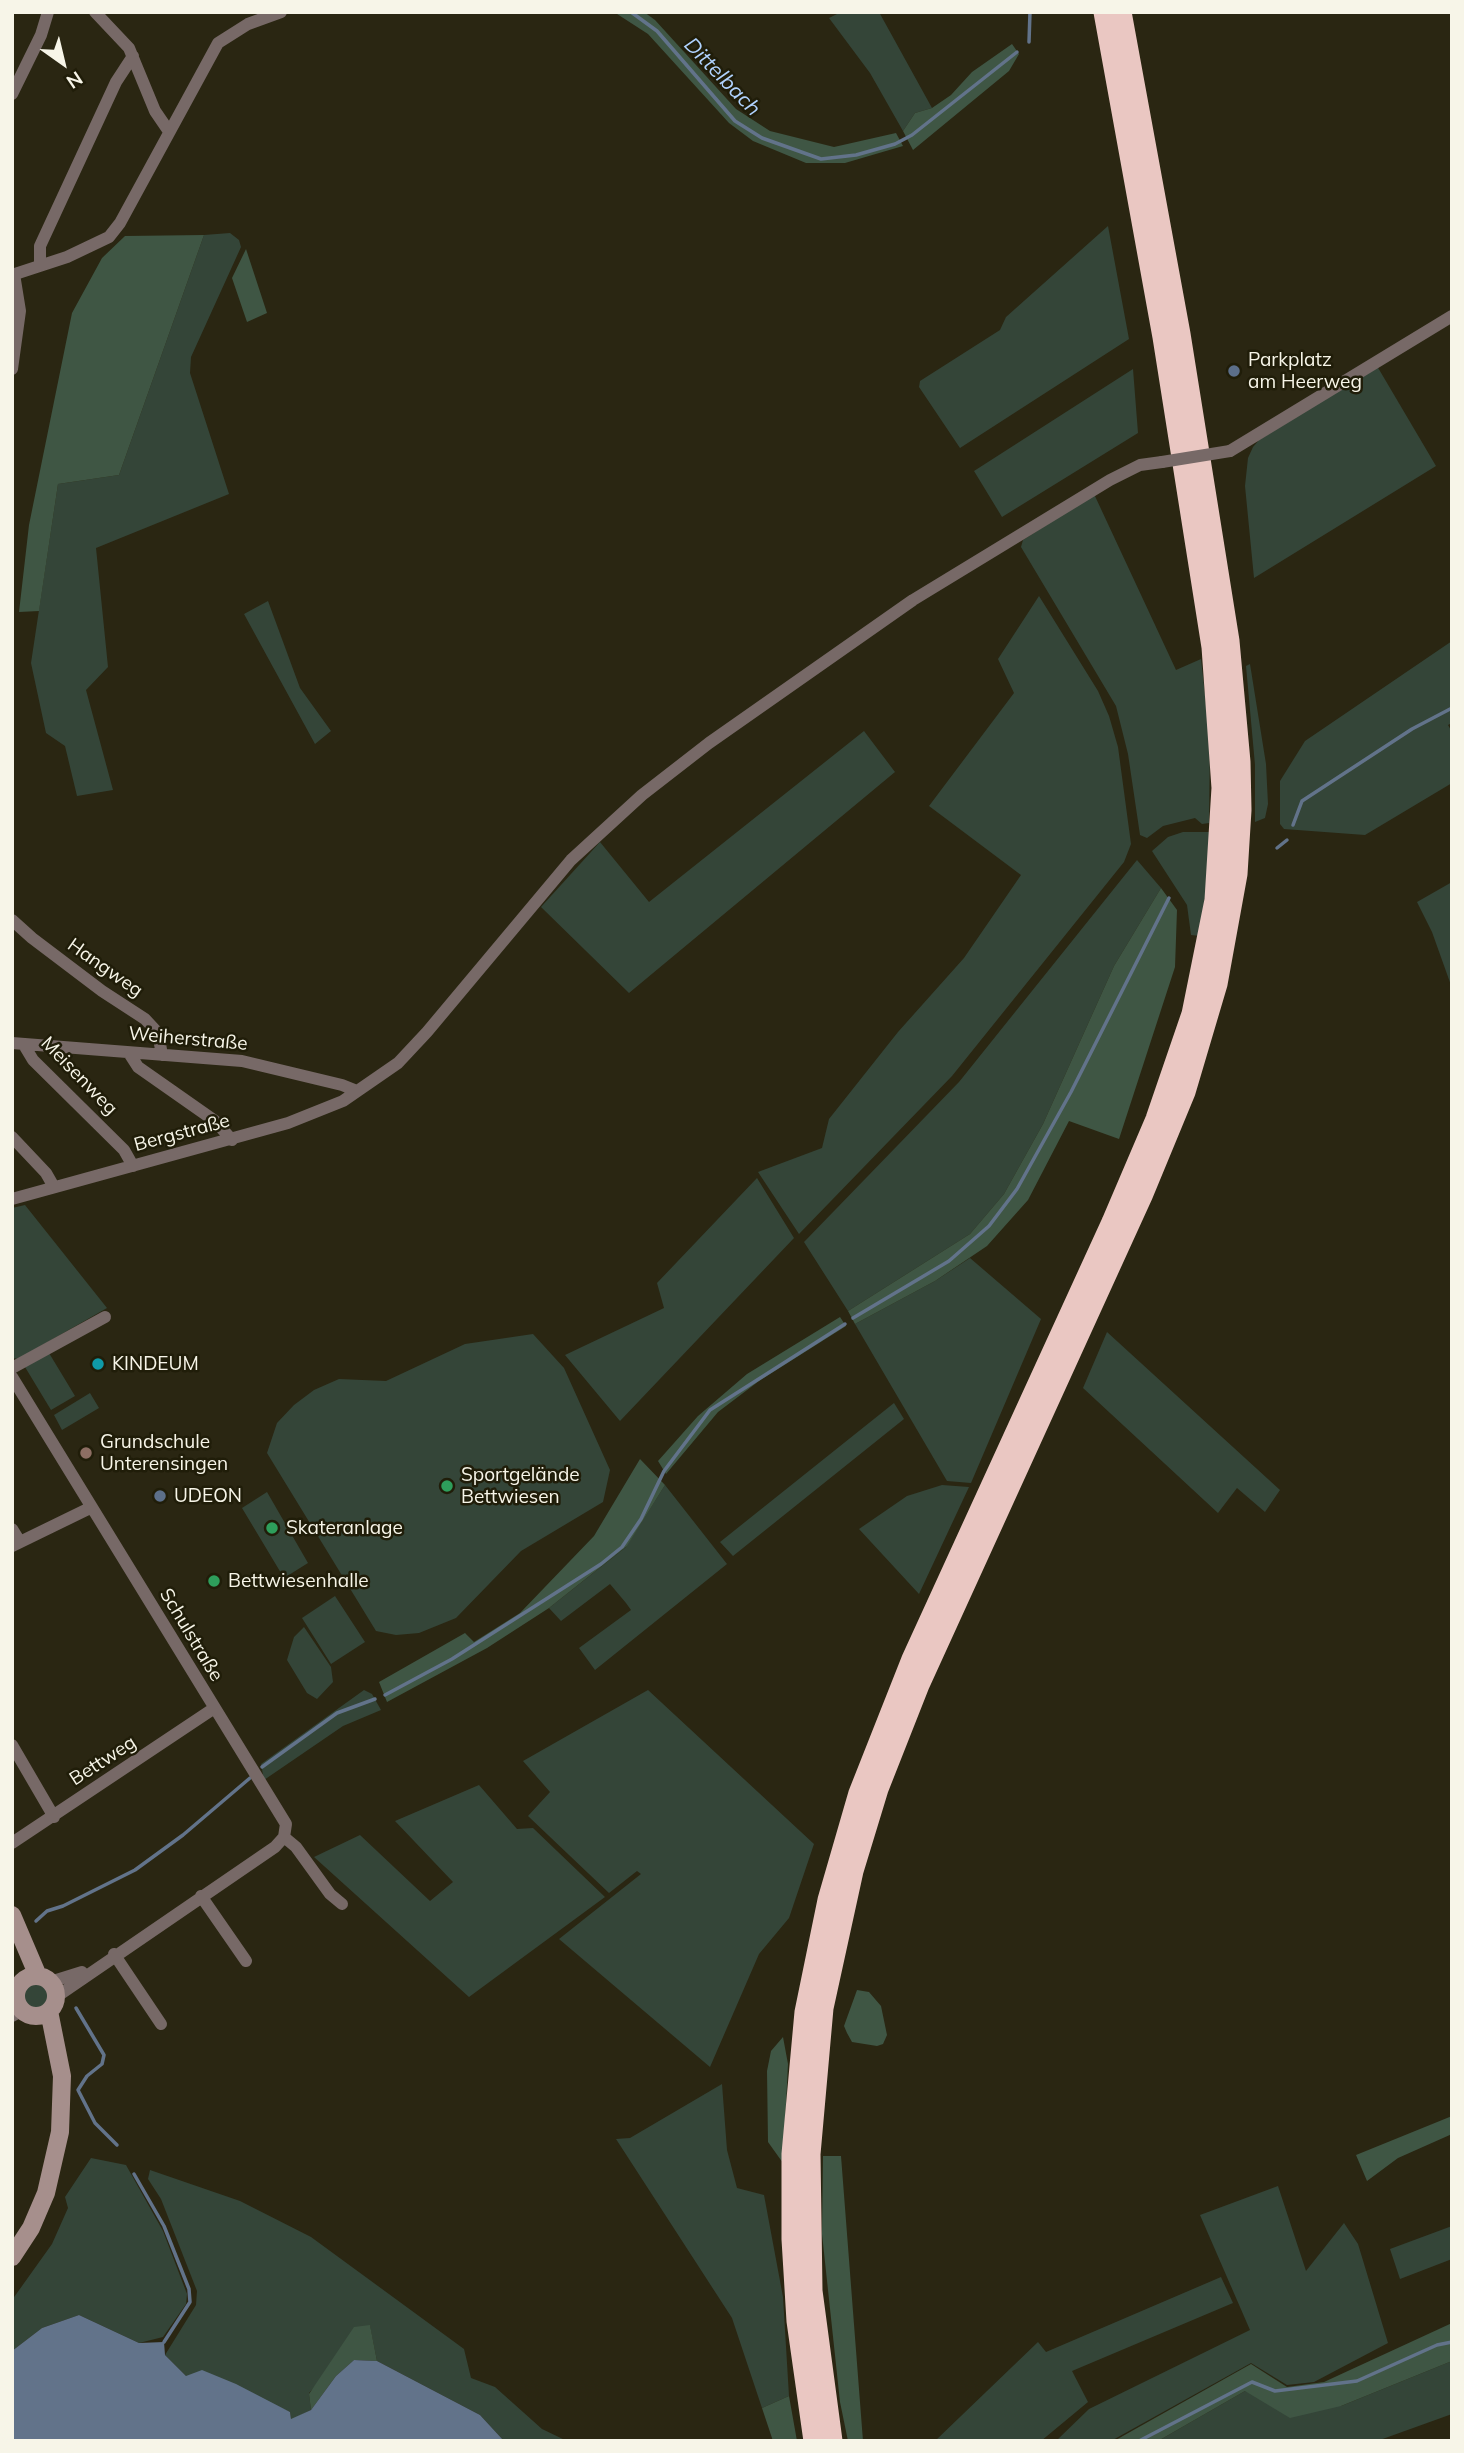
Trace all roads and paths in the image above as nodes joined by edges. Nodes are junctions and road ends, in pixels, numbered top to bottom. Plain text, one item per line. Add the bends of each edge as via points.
1 (48, 12) edge
2 (95, 12) edge
3 (281, 12) edge
4 (1104, 12) edge
5 (1121, 12) edge
6 (133, 56) junction
7 (12, 94) edge
8 (168, 130) junction
9 (40, 266) junction
10 (13, 275) edge
11 (1452, 316) edge
12 (12, 369) edge
13 (1232, 811) junction
14 (1230, 845) junction
15 (12, 920) edge
16 (18, 1044) edge
17 (130, 1053) junction
18 (162, 1055) junction
19 (357, 1091) junction
20 (12, 1137) edge
21 (232, 1140) junction
22 (133, 1166) junction
23 (54, 1187) junction
24 (12, 1199) edge
25 (104, 1317) dead end
26 (12, 1368) edge
27 (12, 1377) edge
28 (90, 1508) junction
29 (12, 1529) edge
30 (16, 1544) edge
31 (214, 1709) junction
32 (12, 1745) edge
33 (54, 1817) junction
34 (284, 1838) junction
35 (12, 1843) edge
36 (201, 1896) junction
37 (342, 1904) dead end
38 (12, 1915) edge
39 (12, 1930) edge
40 (114, 1954) junction
41 (246, 1961) dead end
42 (31, 1998) edge
43 (161, 2024) dead end
44 (12, 2257) edge
45 (814, 2441) edge
46 (832, 2441) edge

1 - 7 street
2 - 6 street
3 - 8 street via 248,23 218,43
4 - 13 highway via 1203,583
5 - 13 highway via 1221,589 1236,707
6 - 8 street via 155,111
6 - 9 street via 116,82 40,246
8 - 9 street via 115,230 93,246
9 - 10 street
10 - 12 street via 20,311
11 - 19 street, Bergstraße, bridge via 1230,451 1140,465 1110,480 913,600 699,751 571,860 427,1032 397,1063
13 - 14 highway
14 - 45 highway via 1171,1079 1128,1188 934,1608 886,1722 842,1846 803,2030 793,2144 792,2239 798,2333
14 - 46 highway via 1219,975 1185,1091 909,1711 869,1817 832,1960 811,2123 809,2229 814,2320
15 - 18 street, Hangweg via 92,984 145,1019 158,1033
16 - 17 street, Weiherstraße
16 - 22 street, Meisenweg via 124,1150
17 - 18 street, Weiherstraße
17 - 21 street via 138,1067 215,1121
18 - 19 street, Weiherstraße via 242,1061
19 - 21 street, Bergstraße via 319,1113
20 - 23 street
21 - 22 street, Bergstraße
22 - 23 street, Bergstraße
23 - 24 street, Bergstraße
25 - 26 street
27 - 28 street, Schulstraße
28 - 30 street
28 - 31 street, Schulstraße
29 - 30 street
31 - 33 street, Bettweg
31 - 34 street, Schulstraße via 286,1824
32 - 33 street
33 - 35 street, Bettweg
34 - 36 street
34 - 37 street, Schulstraße
36 - 40 street
36 - 41 street
38 - 42 street
39 - 42 street
40 - 42 street
40 - 43 street
42 - 44 street via 57,2051 63,2107 56,2159 39,2211

